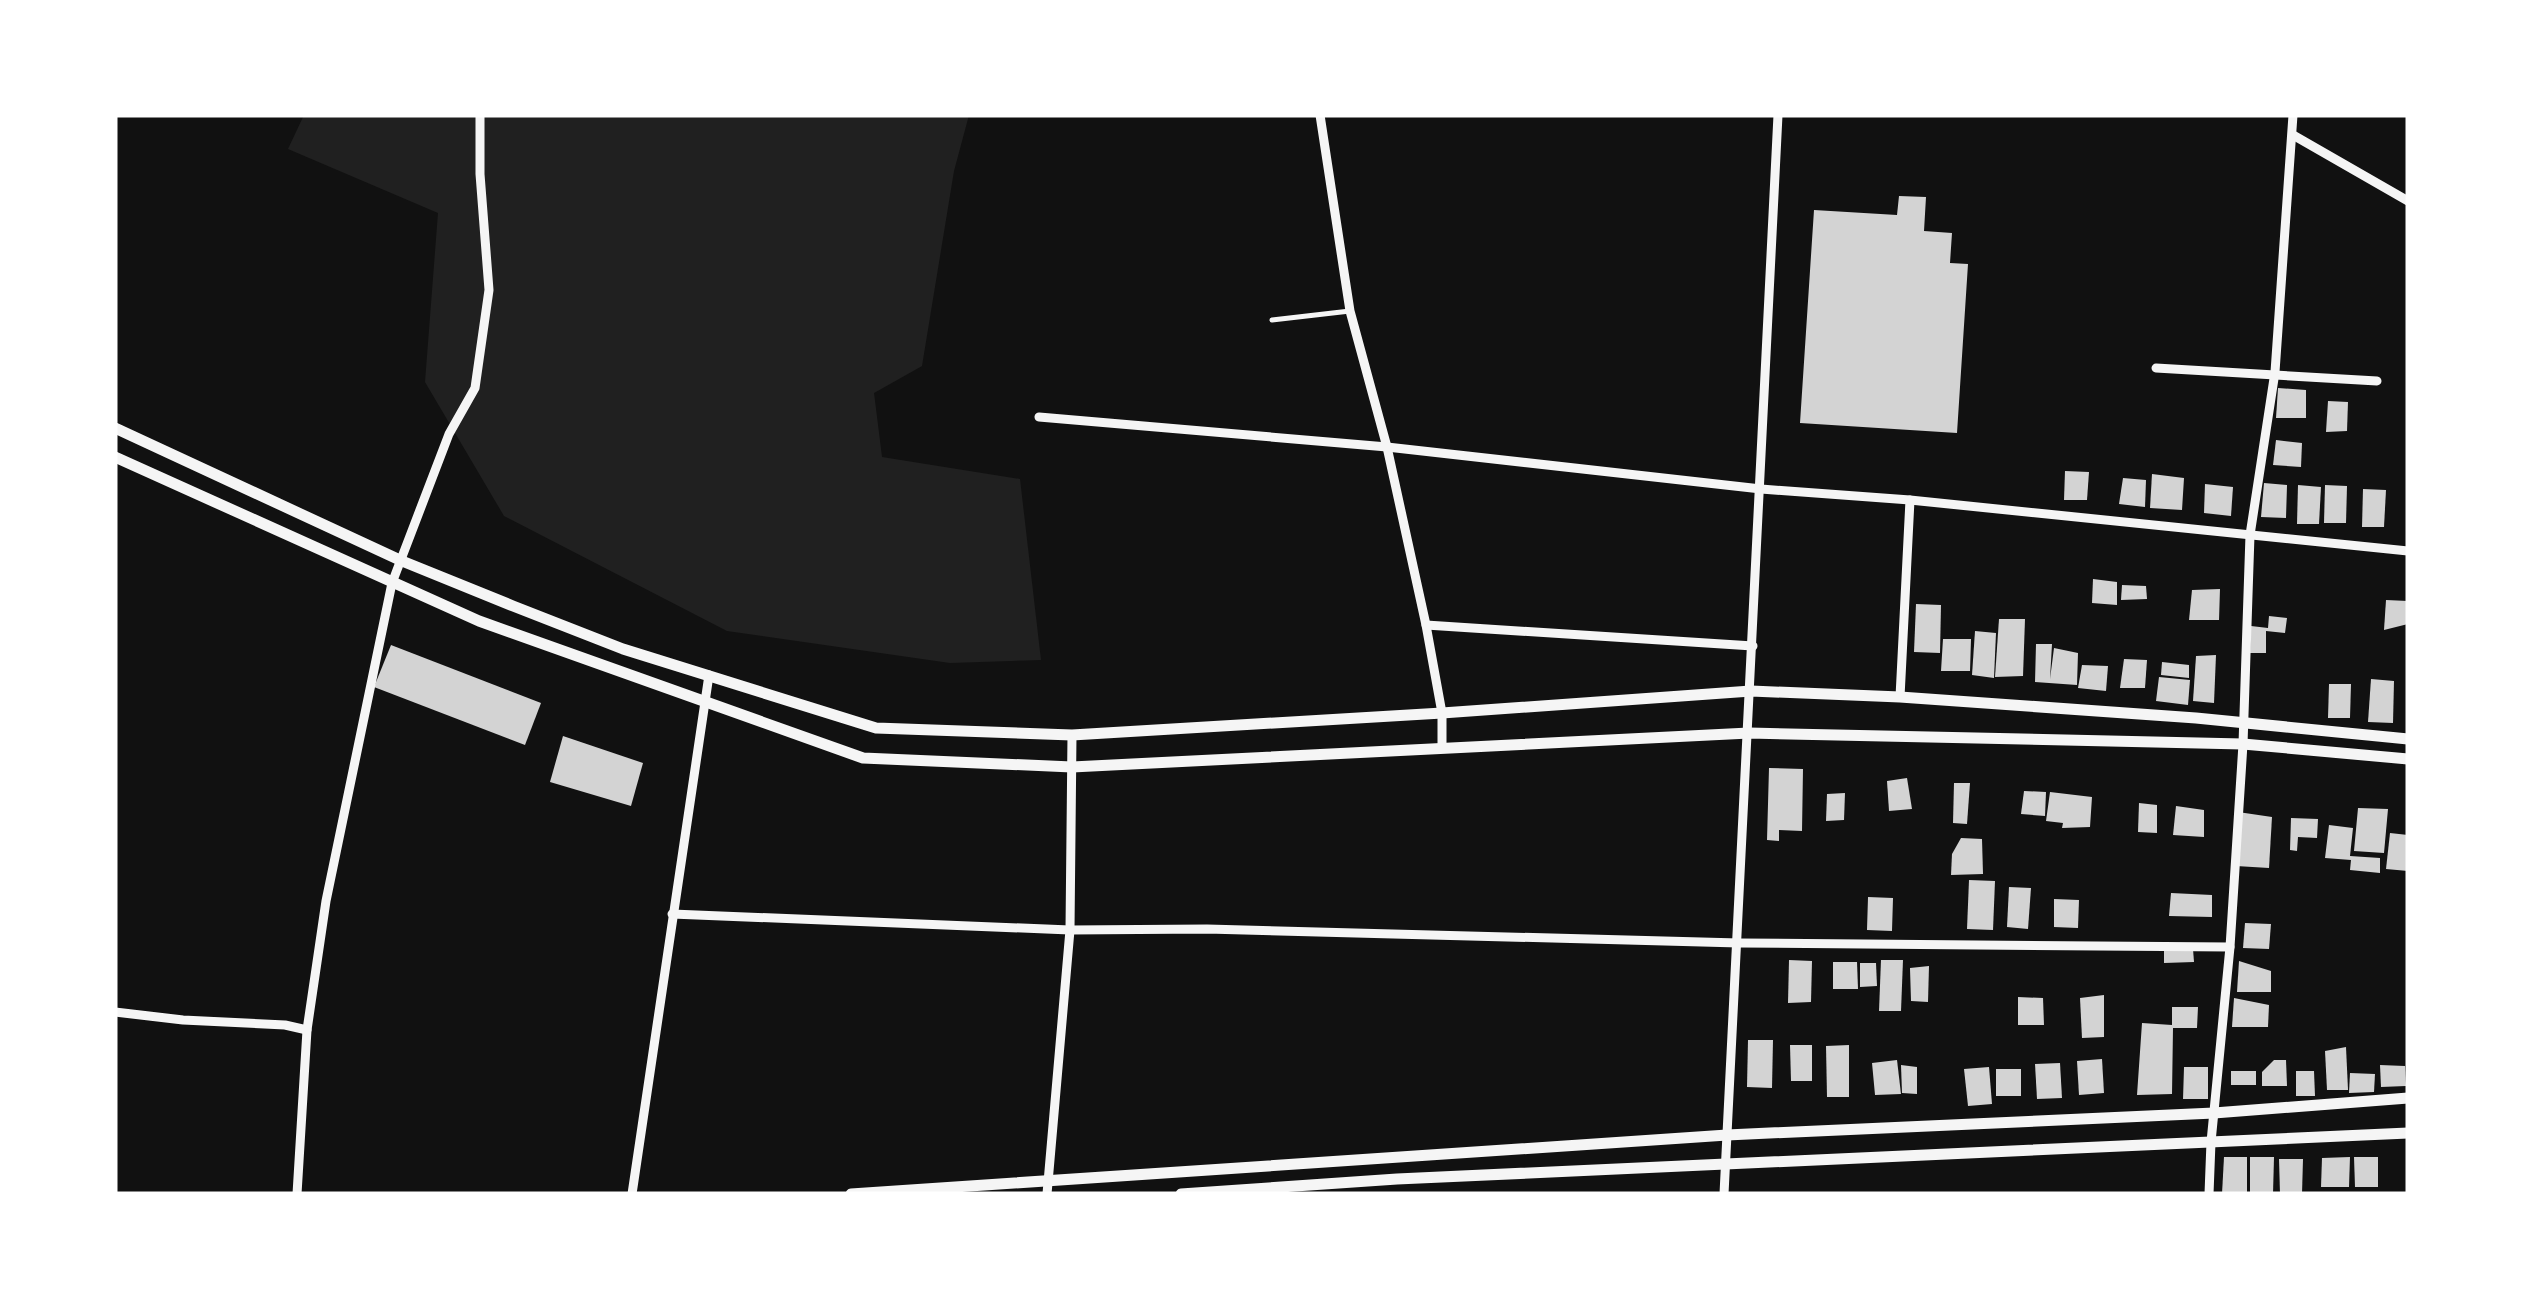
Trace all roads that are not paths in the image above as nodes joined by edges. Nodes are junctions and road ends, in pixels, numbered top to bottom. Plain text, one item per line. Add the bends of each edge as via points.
1 (480, 115) edge
2 (1320, 115) edge
3 (1778, 115) edge
4 (2293, 115) edge
5 (2293, 135) junction
6 (2408, 201) edge
7 (1350, 311) junction
8 (1272, 320) dead end
9 (2156, 368) dead end
10 (2275, 372) junction
11 (2377, 380) dead end
12 (1039, 417) dead end
13 (115, 428) edge
14 (1387, 447) junction
15 (115, 457) edge
16 (1760, 489) junction
17 (1910, 500) junction
18 (2250, 535) junction
19 (2408, 551) edge
20 (402, 561) junction
21 (392, 583) junction
22 (1426, 625) junction
23 (1753, 646) junction
24 (709, 674) junction
25 (1751, 691) junction
26 (1900, 696) junction
27 (702, 703) junction
28 (1442, 713) junction
29 (2243, 722) junction
30 (1749, 733) junction
31 (1072, 735) junction
32 (2408, 739) edge
33 (2243, 744) junction
34 (1442, 746) junction
35 (2408, 759) edge
36 (1072, 767) junction
37 (672, 914) junction
38 (1070, 930) junction
39 (1739, 943) junction
40 (2230, 947) junction
41 (115, 1012) edge
42 (307, 1030) junction
43 (2408, 1098) edge
44 (2214, 1114) junction
45 (1862, 1131) junction
46 (2408, 1133) edge
47 (1727, 1135) junction
48 (2211, 1142) junction
49 (1397, 1156) junction
50 (1862, 1158) junction
51 (1726, 1164) junction
52 (1397, 1178) junction
53 (1047, 1180) junction
54 (297, 1194) edge
55 (632, 1194) edge
56 (851, 1194) edge
57 (1047, 1194) edge
58 (1181, 1194) edge
59 (1724, 1194) edge
60 (2209, 1194) edge

1 - 20 street via 489,290 475,388 449,434
2 - 7 street
3 - 16 street
4 - 5 street
5 - 6 street
5 - 10 street
7 - 8 lane
7 - 14 street
9 - 10 street
10 - 11 street
10 - 18 street
12 - 14 street
13 - 20 street
14 - 16 street
14 - 22 street
15 - 21 street
16 - 17 street
16 - 23 street
17 - 18 street
17 - 26 street
18 - 19 street
18 - 29 street
20 - 21 street
20 - 24 street via 623,649
21 - 27 street
21 - 42 street via 326,901
22 - 23 street
22 - 28 street
23 - 25 street
24 - 27 street
24 - 31 street via 876,728
25 - 26 street
25 - 28 street
25 - 30 street
26 - 29 street
27 - 36 street via 863,758
27 - 37 street
28 - 31 street
28 - 34 street
29 - 32 street
29 - 33 street
30 - 33 street
30 - 34 street
30 - 39 street
31 - 36 street
33 - 35 street
33 - 40 street
34 - 36 street
36 - 38 street
37 - 38 street
37 - 55 street
38 - 39 street
38 - 53 street
39 - 40 street
39 - 47 street
40 - 44 street
41 - 42 street
42 - 54 street
43 - 44 street
44 - 45 street
44 - 48 street
45 - 47 street
45 - 50 street
46 - 48 street
47 - 49 street
47 - 51 street
48 - 50 street
48 - 60 street
49 - 52 street
49 - 53 street
50 - 51 street
51 - 52 street
51 - 59 street
52 - 58 street
53 - 56 street
53 - 57 street

